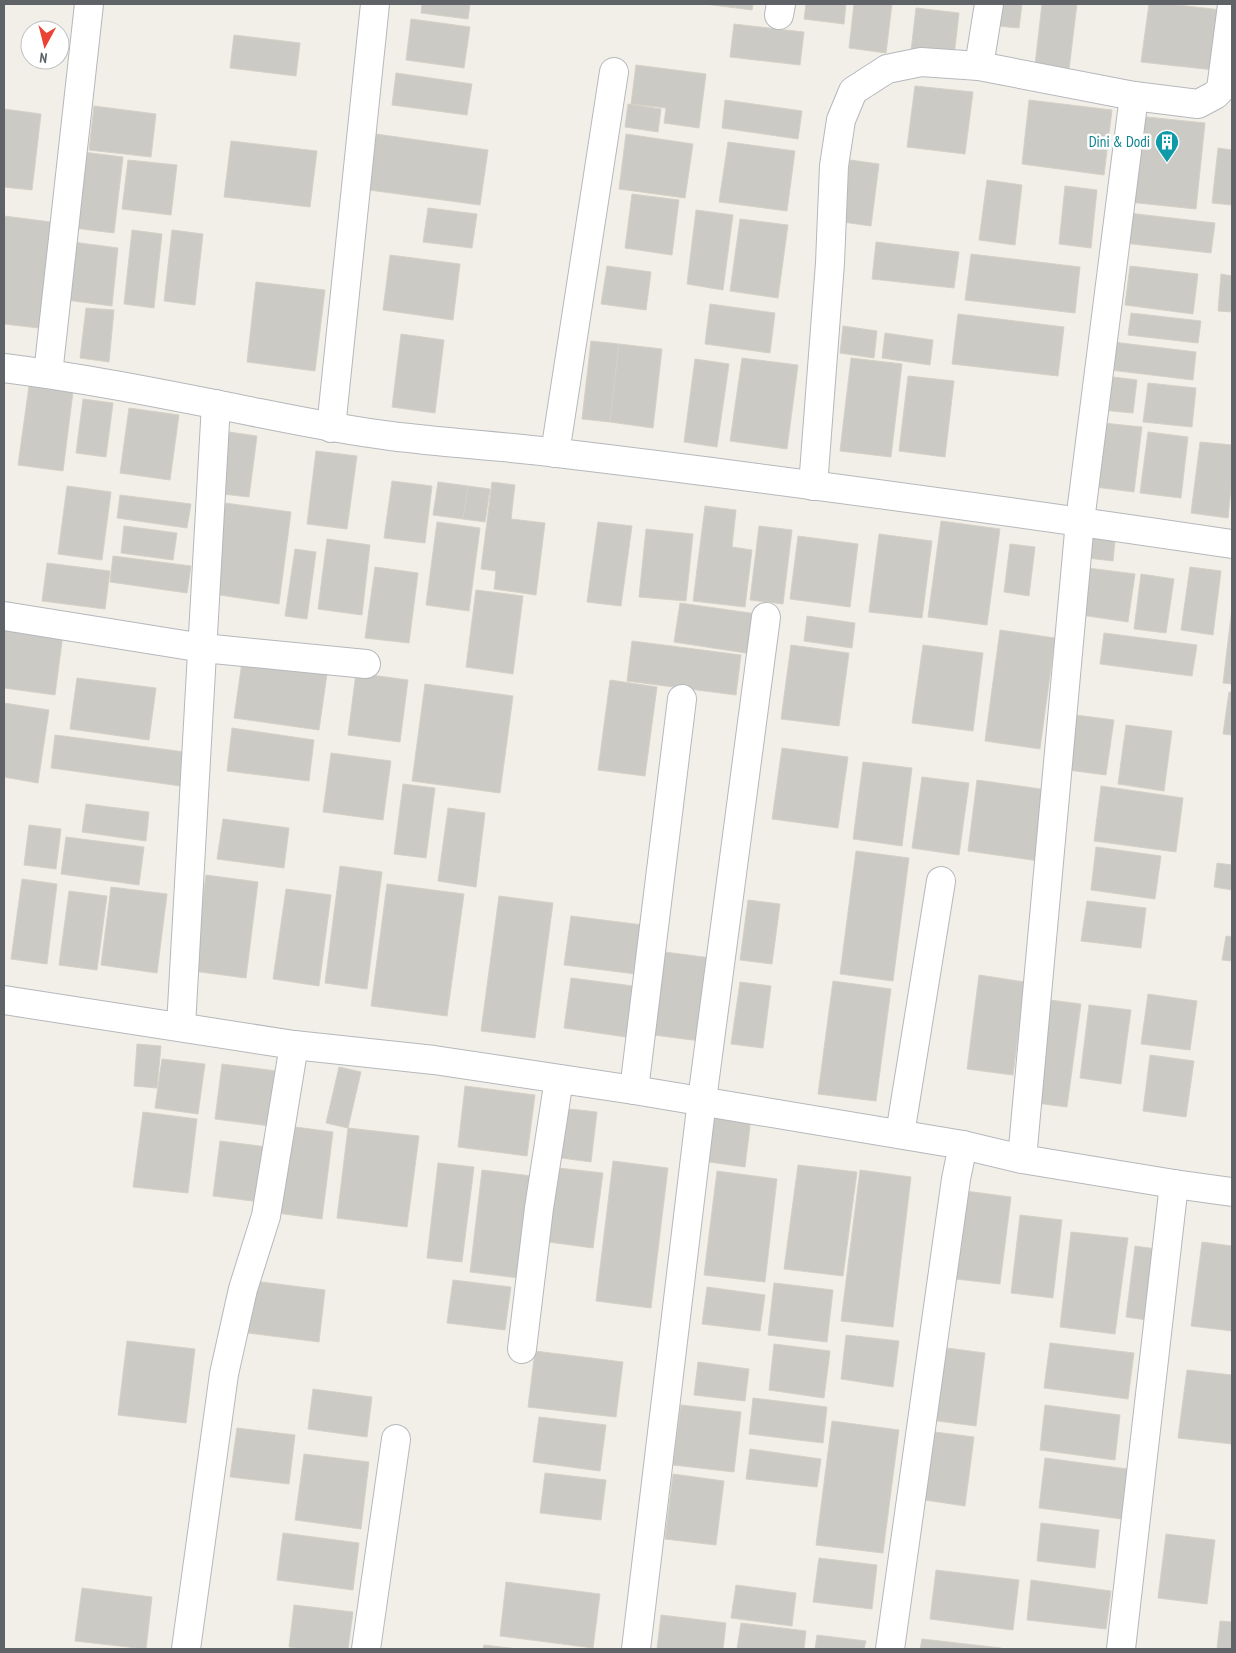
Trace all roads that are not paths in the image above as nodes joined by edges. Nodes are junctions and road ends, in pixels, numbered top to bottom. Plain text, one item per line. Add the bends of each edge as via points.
1 (89, 4) edge
2 (375, 4) edge
3 (989, 4) edge
4 (1232, 5) edge
5 (978, 66) junction
6 (614, 72) dead end
7 (1134, 96) junction
8 (4, 368) edge
9 (48, 374) junction
10 (216, 404) junction
11 (331, 428) junction
12 (555, 453) junction
13 (813, 486) junction
14 (1080, 521) junction
15 (1232, 544) edge
16 (4, 616) edge
17 (766, 617) dead end
18 (203, 648) junction
19 (366, 664) dead end
20 (682, 699) dead end
21 (941, 881) dead end
22 (4, 1000) edge
23 (181, 1026) junction
24 (294, 1044) junction
25 (559, 1079) junction
26 (634, 1090) junction
27 (702, 1100) junction
28 (900, 1134) junction
29 (963, 1145) junction
30 (1022, 1160) junction
31 (1174, 1184) junction
32 (1232, 1192) edge
33 (522, 1349) dead end
34 (396, 1439) dead end
35 (186, 1649) edge
36 (366, 1649) edge
37 (636, 1649) edge
38 (890, 1649) edge
39 (1121, 1649) edge

1 - 9 street
2 - 11 street
3 - 5 street
4 - 7 street via 1221,89 1216,96 1198,104
5 - 7 street
5 - 13 street via 921,62 887,69 852,91 841,120 834,166
6 - 12 street
7 - 14 street
8 - 9 street
9 - 10 street
10 - 11 street
10 - 18 street
11 - 12 street
12 - 13 street
13 - 14 street
14 - 15 street
14 - 30 street
16 - 18 street
17 - 27 street
18 - 19 street
18 - 23 street
20 - 26 street
21 - 28 street
22 - 23 street
23 - 24 street
24 - 25 street
24 - 35 street via 266,1216 244,1289 224,1374
25 - 26 street
25 - 33 street
26 - 27 street
27 - 28 street
27 - 37 street
28 - 29 street
29 - 30 street
29 - 38 street
30 - 31 street
31 - 32 street
31 - 39 street
34 - 36 street

